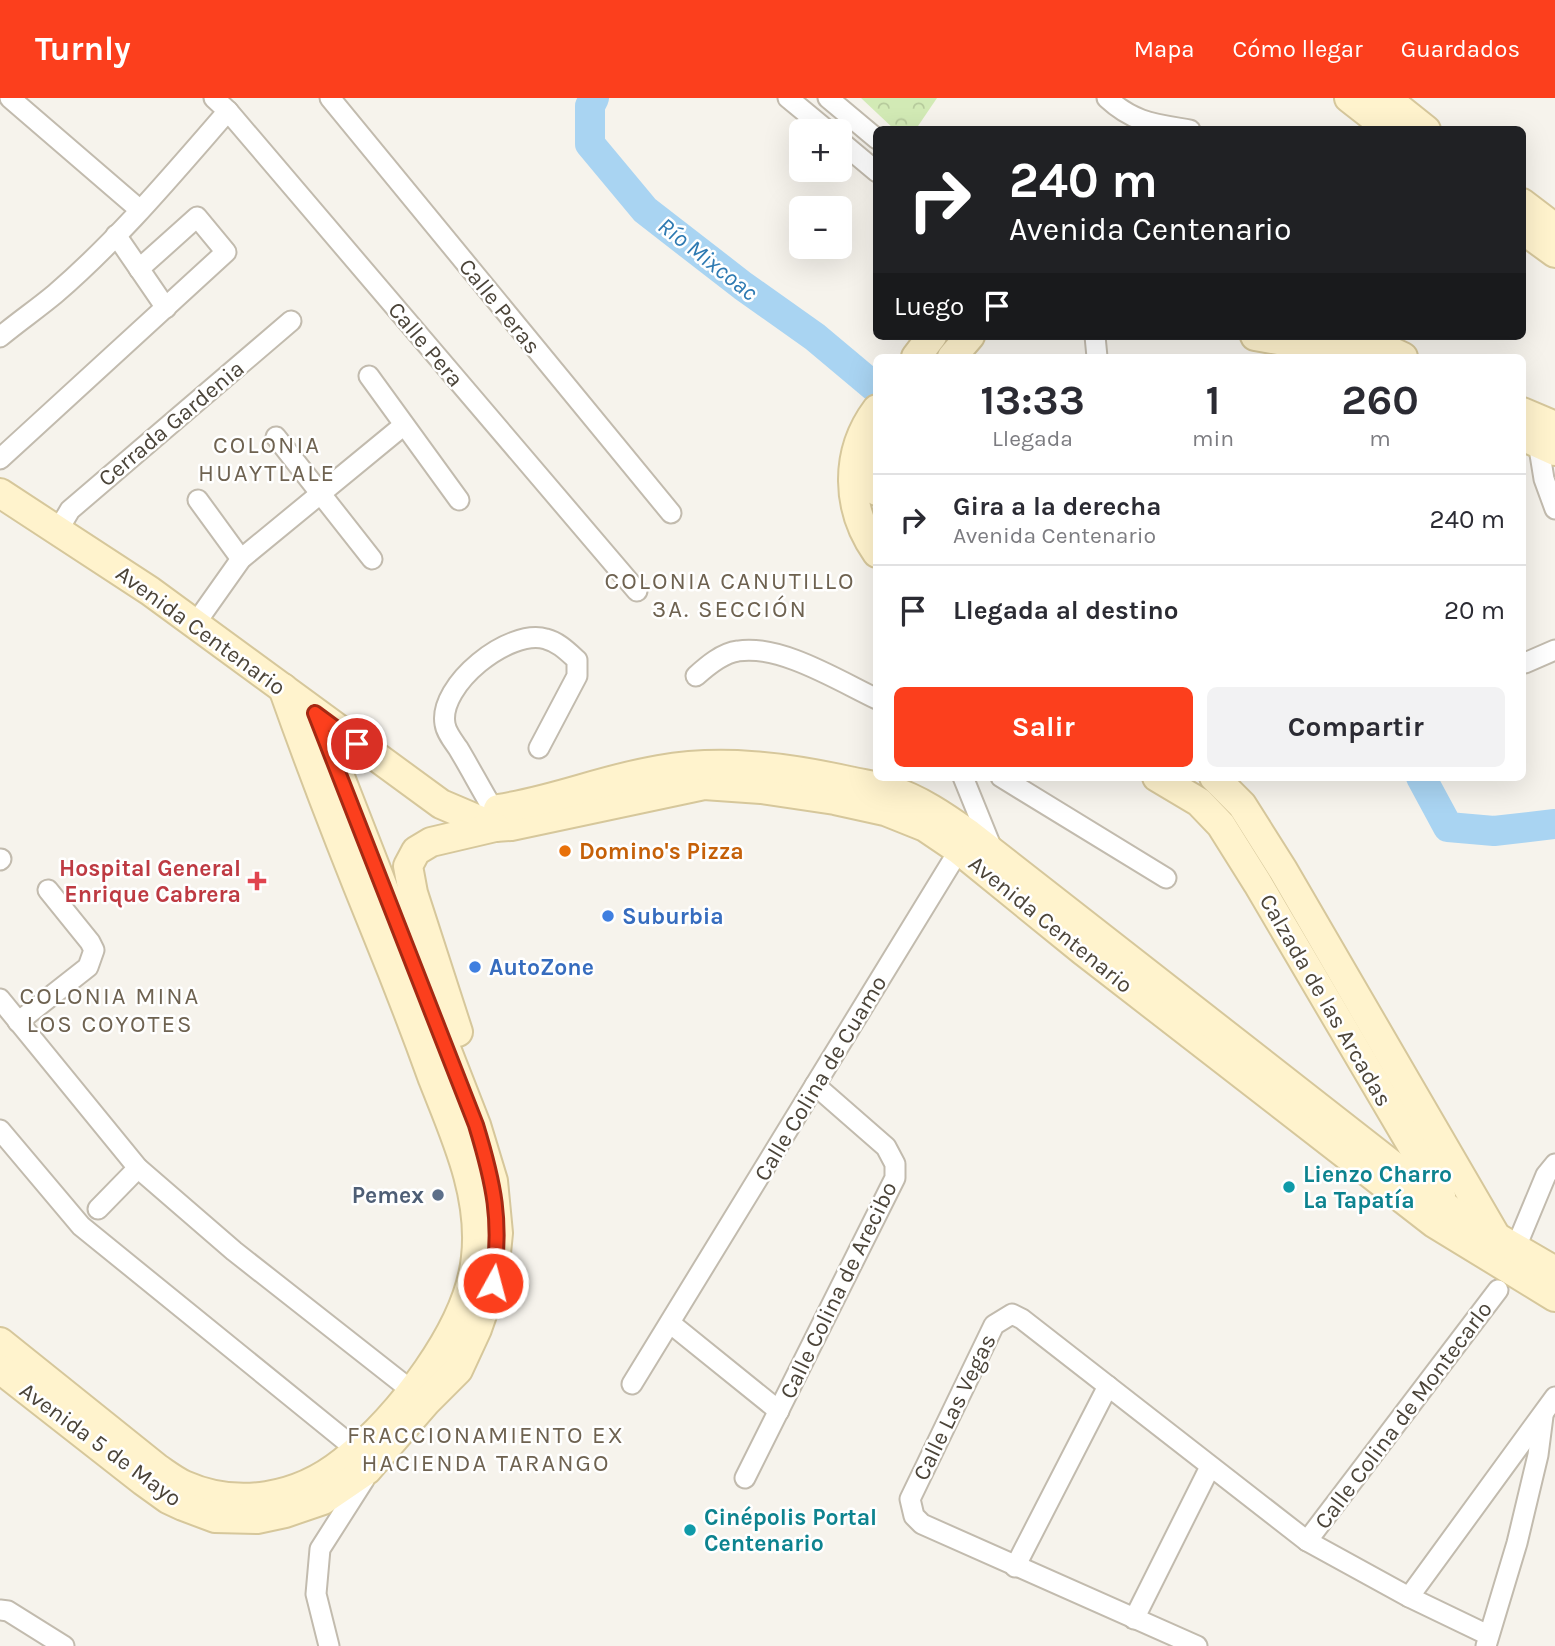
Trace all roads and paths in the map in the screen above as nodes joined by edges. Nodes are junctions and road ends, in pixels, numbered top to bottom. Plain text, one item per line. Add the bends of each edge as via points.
1 (10, 98) edge
2 (330, 98) edge
3 (788, 98) edge
4 (828, 98) edge
5 (1107, 98) edge
6 (1349, 98) edge
7 (1386, 98) edge
8 (221, 104) edge
9 (813, 119) edge
10 (1164, 126) edge
11 (1385, 126) edge
12 (1421, 126) edge
13 (873, 136) edge
14 (852, 151) edge
15 (873, 169) edge
16 (1526, 206) edge
17 (140, 210) junction
18 (1555, 228) edge
19 (1526, 232) edge
20 (116, 235) junction
21 (1555, 253) edge
22 (139, 269) junction
23 (166, 307) junction
24 (291, 321) dead end
25 (0, 337) edge
26 (929, 340) edge
27 (968, 340) edge
28 (1278, 340) edge
29 (1359, 340) edge
30 (918, 354) edge
31 (956, 354) edge
32 (1335, 354) edge
33 (1396, 354) edge
34 (369, 376) dead end
35 (873, 415) edge
36 (404, 425) junction
37 (1539, 431) edge
38 (276, 438) dead end
39 (0, 459) edge
40 (0, 493) edge
41 (319, 494) junction
42 (198, 500) dead end
43 (459, 500) dead end
44 (1555, 509) edge
45 (671, 513) dead end
46 (58, 530) junction
47 (873, 548) edge
48 (241, 559) junction
49 (372, 559) dead end
50 (637, 591) dead end
51 (195, 624) junction
52 (1555, 650) edge
53 (1526, 663) edge
54 (696, 676) dead end
55 (283, 688) junction
56 (873, 697) edge
57 (315, 713) junction
58 (539, 748) dead end
59 (965, 781) edge
60 (1008, 781) edge
61 (1164, 781) edge
62 (1218, 781) edge
63 (486, 817) junction
64 (964, 842) junction
65 (994, 853) junction
66 (1283, 870) junction
67 (1166, 878) dead end
68 (1001, 884) junction
69 (1258, 884) junction
70 (48, 890) dead end
71 (0, 999) edge
72 (18, 1021) junction
73 (815, 1085) junction
74 (476, 1125) junction
75 (0, 1130) edge
76 (1555, 1164) edge
77 (138, 1168) junction
78 (98, 1209) dead end
79 (1450, 1210) junction
80 (487, 1256) junction
81 (1496, 1256) junction
82 (1555, 1270) edge
83 (1555, 1297) edge
84 (670, 1323) junction
85 (0, 1342) edge
86 (0, 1369) edge
87 (632, 1384) dead end
88 (1108, 1386) junction
89 (40, 1387) junction
90 (419, 1396) junction
91 (1550, 1405) edge
92 (779, 1411) junction
93 (362, 1460) junction
94 (1210, 1468) junction
95 (745, 1478) dead end
96 (1307, 1541) junction
97 (1015, 1567) junction
98 (1409, 1597) junction
99 (0, 1609) edge
100 (1134, 1619) junction
101 (1487, 1641) edge
102 (64, 1646) edge
103 (329, 1646) edge
104 (1197, 1646) edge

1 - 17 street
2 - 45 street, Calle Peras
3 - 9 street
4 - 13 street
5 - 10 street via 1122,112
6 - 11 main road
7 - 12 main road
8 - 17 street
8 - 50 street, Calle Pera
14 - 15 street
16 - 18 main road
17 - 20 street
19 - 21 main road
20 - 22 street
20 - 25 street via 56,293
22 - 23 street
22 - 23 street via 197,217 226,252
23 - 39 street
24 - 46 street, Cerrada Gardenia via 70,510
26 - 30 main road
27 - 31 main road
28 - 32 main road
29 - 33 main road
34 - 36 street
35 - 47 main road via 856,447 852,474 854,505
36 - 41 street
36 - 43 street
37 - 44 street via 1544,479
38 - 41 street
40 - 46 main road, Avenida Centenario
41 - 48 street
41 - 49 street
42 - 48 street
46 - 51 main road, Avenida Centenario
48 - 51 street
51 - 55 main road, Avenida Centenario
52 - 53 street
54 - 56 street via 710,663 736,651 761,650
55 - 57 main road, Avenida Centenario
55 - 80 main road, Avenida 5 de Mayo via 467,1170
57 - 63 main road, Avenida Centenario via 441,804
57 - 74 main road, Avenida 5 de Mayo
58 - 63 street via 577,676 577,660 543,638 515,641 479,662 455,686 444,709 445,727
59 - 65 street
60 - 67 street
61 - 69 main road, Calzada de las Arcadas via 1199,802 1221,825
62 - 66 main road, Calzada de las Arcadas via 1242,805
63 - 64 main road, Avenida Centenario via 656,770 698,764 763,766 891,790 933,809
63 - 74 main road via 416,851 408,866 468,1072
64 - 65 main road, Avenida Centenario
64 - 68 main road, Avenida Centenario
64 - 73 street, Calle Colina de Cuamo
65 - 68 street
65 - 79 main road, Avenida Centenario
66 - 69 main road
66 - 81 main road, Calzada de las Arcadas
68 - 81 main road, Avenida Centenario via 1412,1206
69 - 79 main road, Calzada de las Arcadas
70 - 72 street via 94,950 88,967
71 - 72 street
72 - 77 street
73 - 84 street, Calle Colina de Cuamo
73 - 92 street, Calle Colina de Arecibo via 886,1147 895,1164 895,1178
74 - 80 main road, Avenida 5 de Mayo via 495,1196 498,1233
75 - 93 street via 81,1226
76 - 81 street, Calle Colina de Montecarlo
77 - 78 street
77 - 90 street via 234,1251
79 - 81 main road, Avenida Centenario
80 - 90 main road, Avenida 5 de Mayo
81 - 82 main road, Avenida Centenario
81 - 83 main road, Avenida Centenario
81 - 96 street, Calle Colina de Montecarlo
84 - 87 street, Calle Colina de Cuamo
84 - 92 street
85 - 89 main road, Avenida 5 de Mayo
86 - 89 main road, Avenida 5 de Mayo
88 - 94 street, Calle Las Vegas
88 - 97 street
88 - 97 street, Calle Las Vegas via 1022,1319 1012,1314 994,1325 910,1507 922,1524
89 - 93 main road, Avenida 5 de Mayo via 183,1485 208,1493 273,1496
90 - 93 main road, Avenida 5 de Mayo
91 - 98 street, Calle Las Vegas
91 - 101 street, Calle Las Vegas via 1517,1543
92 - 95 street, Calle Colina de Arecibo
93 - 103 street via 358,1491 320,1549 316,1594
94 - 96 street, Calle Las Vegas
94 - 100 street
96 - 98 street, Calle Las Vegas
97 - 100 street, Calle Las Vegas
98 - 101 street, Calle Las Vegas
99 - 102 street
100 - 104 street, Calle Las Vegas

